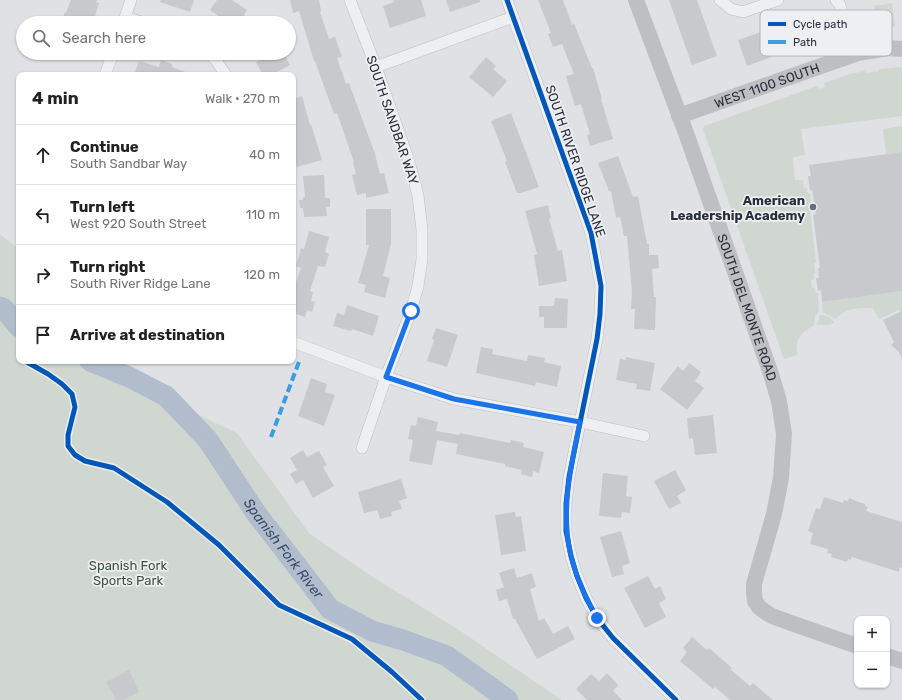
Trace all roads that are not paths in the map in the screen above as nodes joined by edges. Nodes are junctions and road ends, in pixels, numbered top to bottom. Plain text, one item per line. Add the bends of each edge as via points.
1 (131, 0) edge
2 (350, 0) edge
3 (508, 0) edge
4 (636, 0) edge
5 (720, 0) edge
6 (778, 0) edge
7 (836, 0) edge
8 (841, 10) edge
9 (125, 16) edge
10 (513, 17) junction
11 (892, 48) edge
12 (902, 49) edge
13 (846, 56) edge
14 (111, 60) edge
15 (216, 60) edge
16 (376, 67) junction
17 (107, 72) edge
18 (224, 72) edge
19 (679, 116) junction
20 (296, 343) edge
21 (386, 377) junction
22 (580, 422) junction
23 (644, 436) dead end
24 (362, 448) dead end
25 (854, 645) edge
26 (890, 657) edge
27 (902, 661) edge
28 (676, 700) edge

1 - 9 street
2 - 16 street, SOUTH SANDBAR WAY
3 - 10 street, SOUTH RIVER RIDGE LANE
4 - 19 street, SOUTH DEL MONTE ROAD
5 - 6 street via 731,9 743,12
7 - 8 street
10 - 16 street
10 - 22 street, SOUTH RIVER RIDGE LANE via 590,233 601,286 597,339
11 - 12 street, WEST 1100 SOUTH
13 - 19 street, WEST 1100 SOUTH
14 - 17 street
15 - 18 street
16 - 21 street, SOUTH SANDBAR WAY via 408,158 418,195 422,230 418,286
19 - 25 street, SOUTH DEL MONTE ROAD via 779,401 784,434 780,478 774,514 754,584 755,601 772,616
20 - 21 street
21 - 22 street via 454,399
21 - 24 street, SOUTH SANDBAR WAY
22 - 23 street
22 - 28 street, SOUTH RIVER RIDGE LANE via 566,504 566,531 570,556 586,598 597,618 613,638
26 - 27 street

